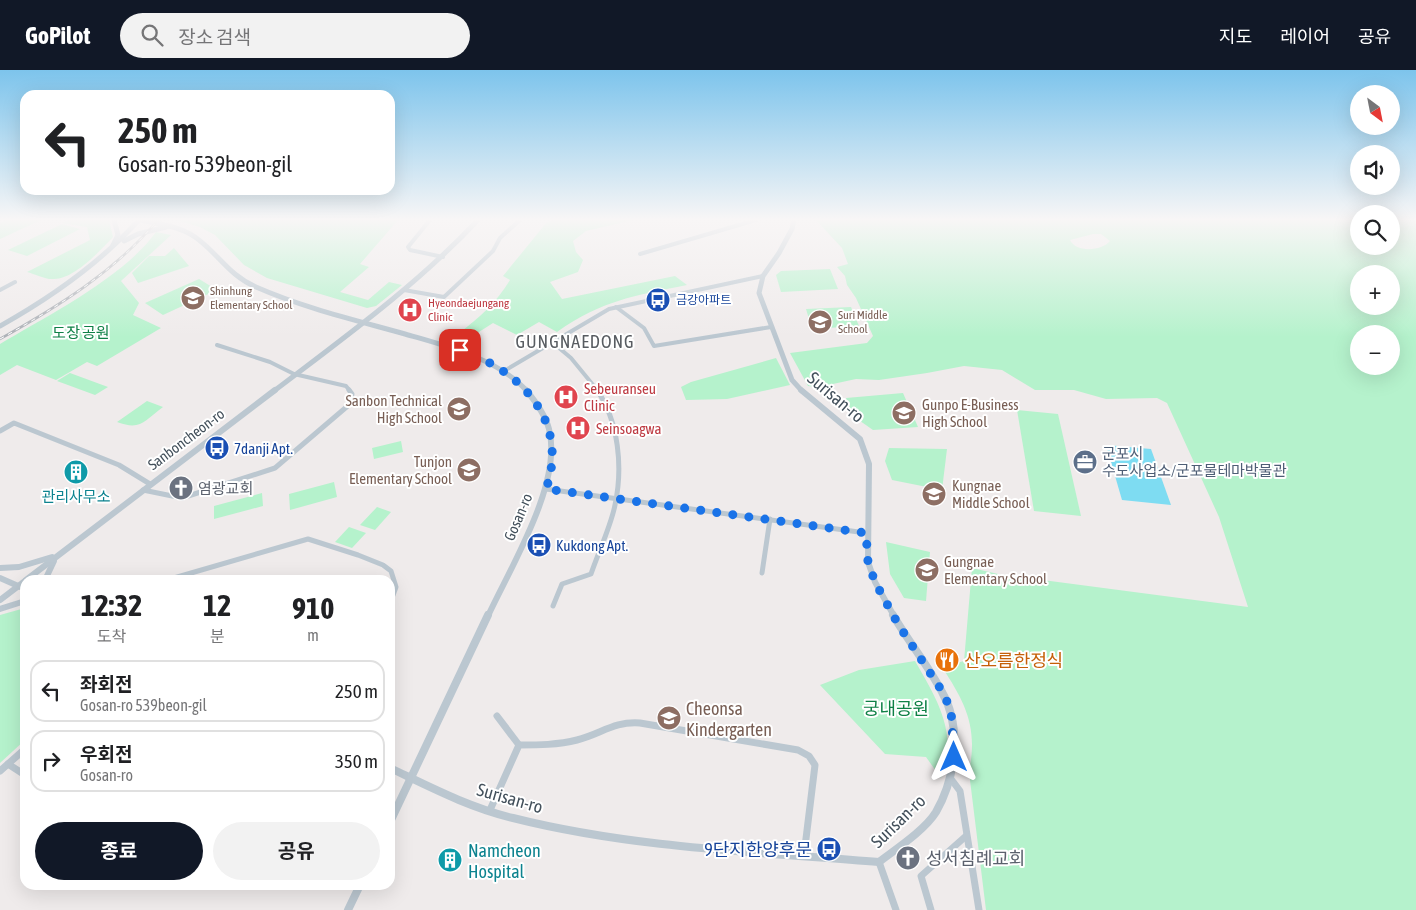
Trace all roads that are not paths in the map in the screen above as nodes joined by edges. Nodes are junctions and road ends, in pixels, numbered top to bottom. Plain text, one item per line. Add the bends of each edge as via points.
1 (98, 259) edge
2 (219, 259) edge
3 (440, 259) edge
4 (483, 259) edge
5 (774, 259) edge
6 (763, 276) junction
7 (15, 282) dead end
8 (0, 290) edge
9 (404, 290) junction
10 (616, 307) junction
11 (365, 322) junction
12 (0, 326) edge
13 (771, 326) junction
14 (552, 342) junction
15 (217, 345) dead end
16 (504, 371) junction
17 (294, 374) junction
18 (0, 432) edge
19 (150, 484) junction
20 (546, 489) junction
21 (143, 490) junction
22 (616, 498) junction
23 (770, 519) junction
24 (866, 533) junction
25 (60, 554) junction
26 (0, 568) edge
27 (762, 573) dead end
28 (35, 575) edge
29 (47, 575) edge
30 (185, 575) edge
31 (393, 575) edge
32 (0, 578) edge
33 (20, 583) edge
34 (20, 587) edge
35 (0, 600) edge
36 (20, 603) edge
37 (553, 606) dead end
38 (0, 609) edge
39 (497, 716) dead end
40 (519, 745) junction
41 (20, 753) edge
42 (8, 764) junction
43 (0, 771) edge
44 (395, 771) edge
45 (20, 772) edge
46 (411, 779) junction
47 (951, 779) junction
48 (490, 810) junction
49 (395, 812) edge
50 (966, 836) junction
51 (804, 855) junction
52 (879, 862) junction
53 (358, 890) edge
54 (348, 910) edge
55 (896, 910) edge
56 (931, 910) edge
57 (979, 910) edge

1 - 12 street via 55,293
2 - 11 street, Gosan-ro via 232,274 265,291
3 - 9 street
4 - 9 street via 444,297
5 - 6 street, Surisan-ro
6 - 10 street
6 - 13 street, Surisan-ro via 759,293
7 - 8 street
9 - 11 street
10 - 13 street via 644,326 654,346
10 - 14 street
11 - 16 street, Gosan-ro via 469,353
11 - 17 street, Sanboncheon-ro
13 - 24 street, Surisan-ro via 792,380 800,391 860,439 869,464 870,510
14 - 16 street
14 - 22 street via 586,373 606,405 614,425 620,459
15 - 17 street via 270,362
16 - 20 street, Gosan-ro via 530,393 546,419 552,449
17 - 19 street, Sanboncheon-ro
17 - 21 street via 346,386 352,394 350,404 275,468 182,498
18 - 19 street via 14,423 119,465
19 - 21 street, Sanboncheon-ro
20 - 22 street
20 - 46 street, Gosan-ro
21 - 25 street, Sanboncheon-ro
22 - 23 street
22 - 37 street via 591,574 562,584
23 - 24 street
23 - 27 street
24 - 47 street, Surisan-ro via 868,562 875,582 951,710 954,740
25 - 26 street via 43,561
25 - 28 street, Sanboncheon-ro
25 - 29 street
30 - 31 street via 308,540 383,565
32 - 33 street
34 - 35 street, Sanboncheon-ro
36 - 38 street
39 - 40 street
40 - 48 street
40 - 51 street via 567,743 588,738 616,722 628,722 798,750 809,756 815,765
41 - 42 street
42 - 43 street
42 - 45 street
44 - 46 street, Surisan-ro
46 - 48 street, Surisan-ro
46 - 49 street, Gosan-ro
47 - 50 street via 960,791
47 - 52 street, Surisan-ro via 934,813
48 - 51 street, Surisan-ro via 512,818 646,842
50 - 56 street via 921,876
50 - 57 street
51 - 52 street, Surisan-ro
52 - 55 street
53 - 54 street

